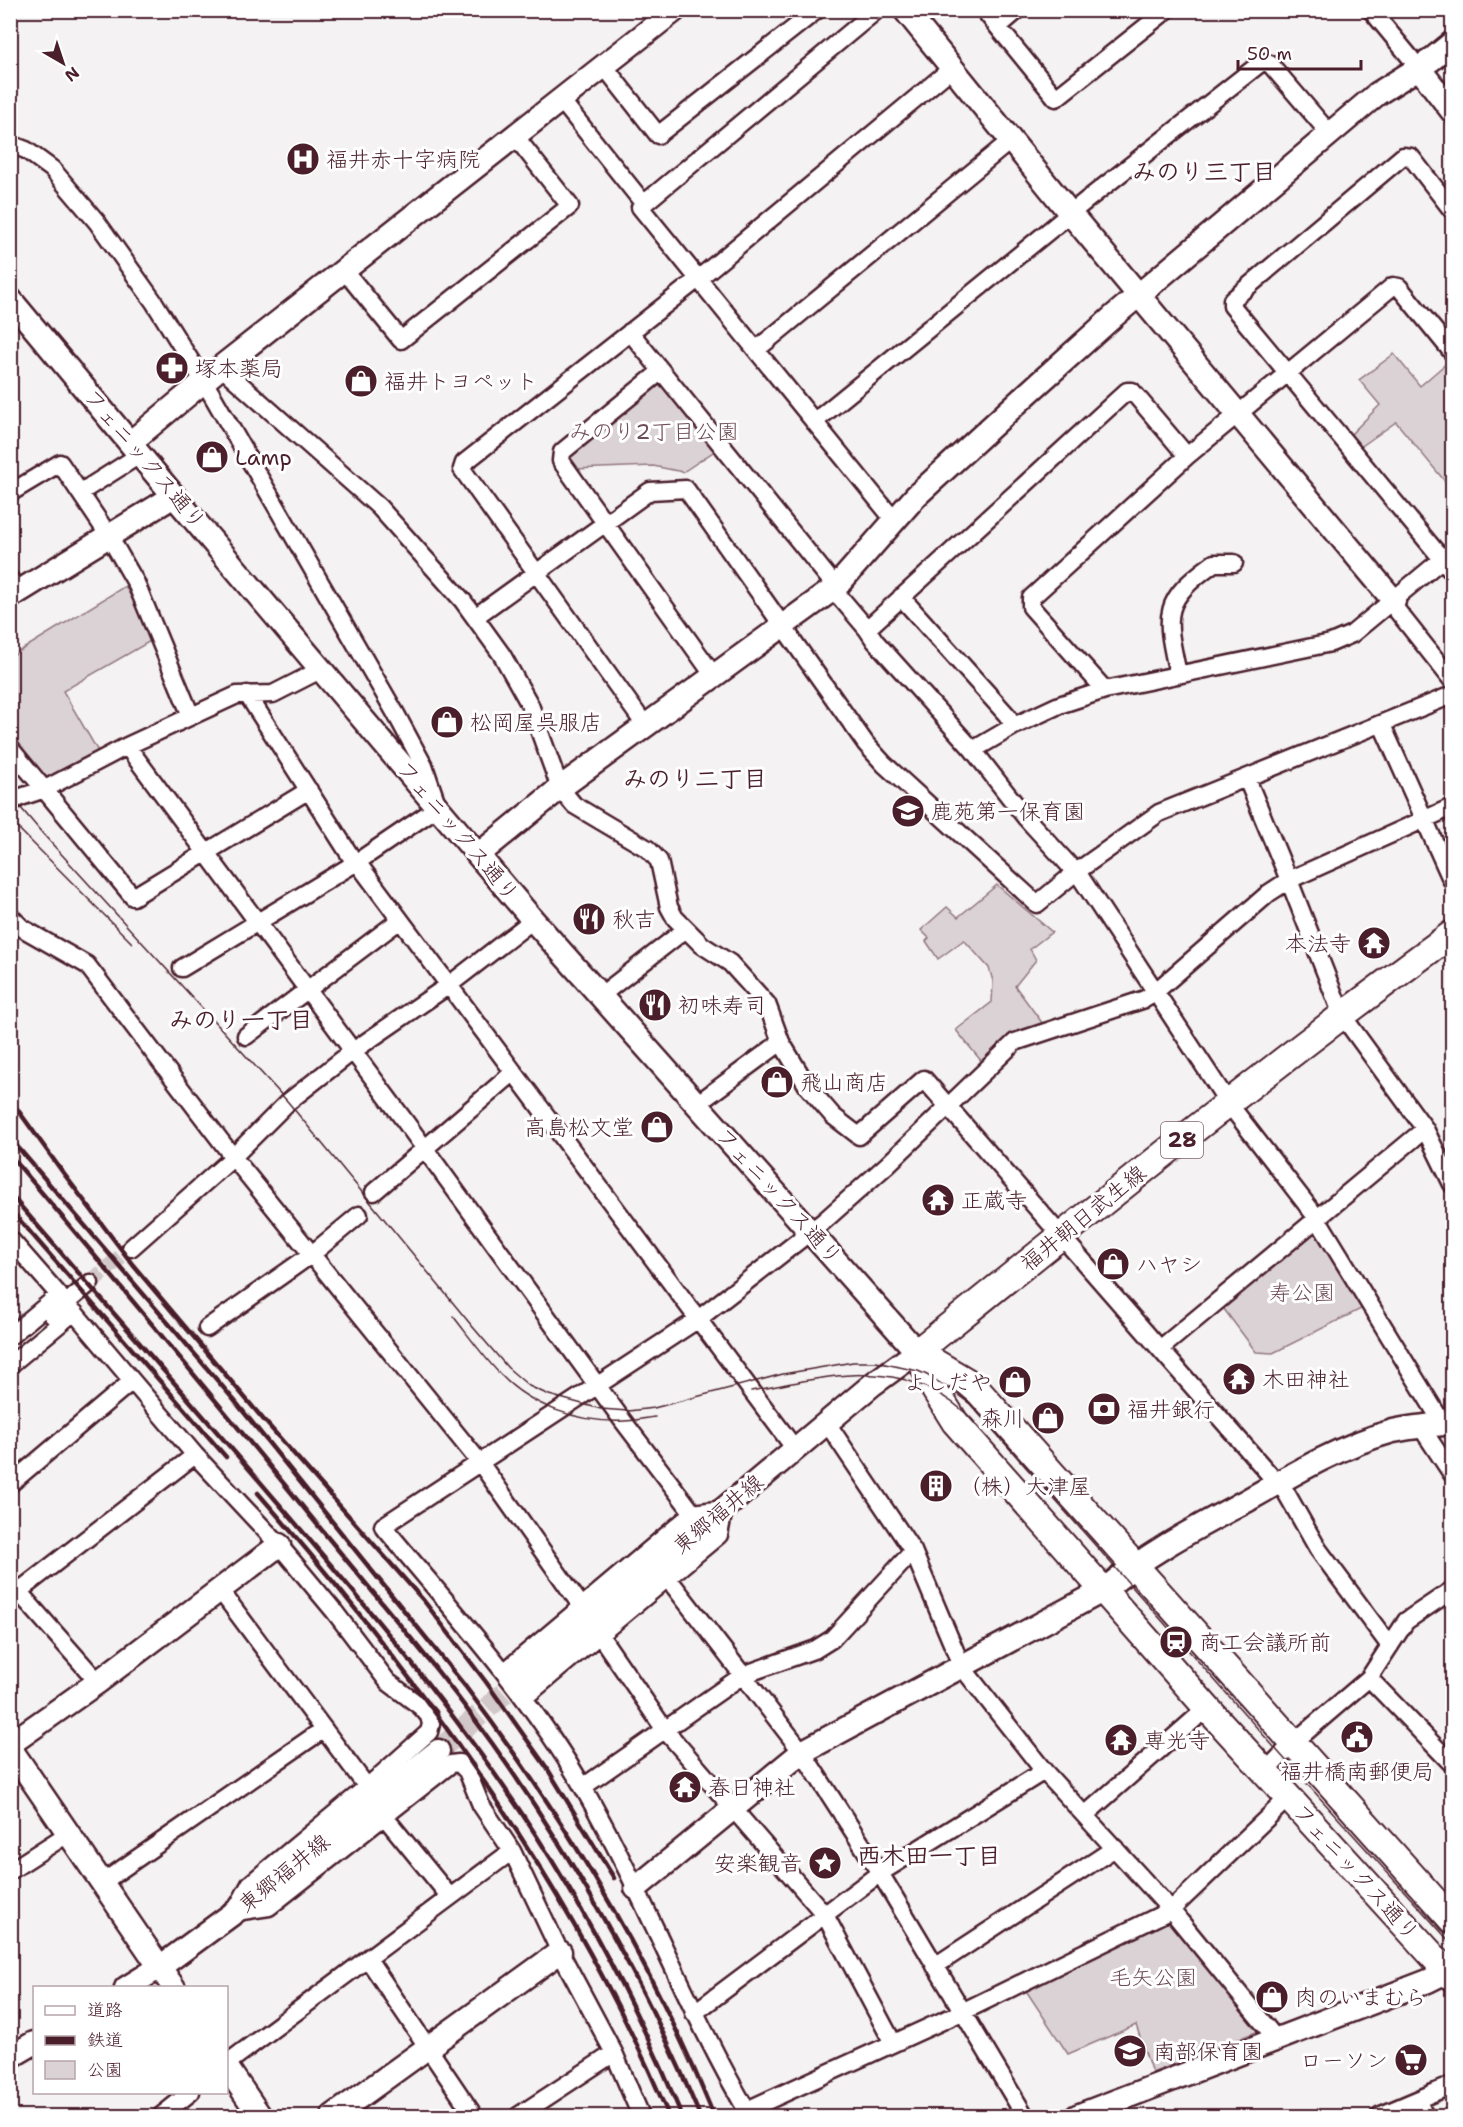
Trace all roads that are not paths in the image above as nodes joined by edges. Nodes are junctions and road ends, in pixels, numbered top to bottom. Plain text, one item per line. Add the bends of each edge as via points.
1 (675, 10) edge
2 (817, 10) edge
3 (877, 10) edge
4 (905, 10) edge
5 (984, 10) edge
6 (1018, 10) edge
7 (1167, 10) edge
8 (1371, 10) edge
9 (998, 27) junction
10 (1452, 42) edge
11 (604, 66) junction
12 (1419, 68) junction
13 (951, 69) junction
14 (561, 100) junction
15 (1452, 111) edge
16 (1329, 134) junction
17 (516, 136) junction
18 (1010, 141) junction
19 (10, 144) edge
20 (644, 204) junction
21 (1452, 210) edge
22 (1070, 213) junction
23 (344, 270) junction
24 (698, 279) junction
25 (1138, 296) junction
26 (10, 299) edge
27 (630, 332) junction
28 (756, 350) junction
29 (1452, 352) edge
30 (221, 367) junction
31 (660, 372) junction
32 (1287, 374) junction
33 (204, 381) junction
34 (1238, 414) junction
35 (814, 422) junction
36 (136, 448) junction
37 (1187, 456) junction
38 (81, 492) junction
39 (10, 493) edge
40 (174, 496) junction
41 (894, 520) junction
42 (606, 523) junction
43 (109, 536) junction
44 (1449, 560) edge
45 (1234, 563) dead end
46 (537, 573) junction
47 (835, 588) junction
48 (13, 590) edge
49 (901, 597) junction
50 (1393, 602) junction
51 (475, 618) junction
52 (783, 627) junction
53 (867, 629) junction
54 (322, 669) junction
55 (1178, 674) junction
56 (714, 676) junction
57 (1452, 680) edge
58 (1105, 690) junction
59 (248, 694) junction
60 (1452, 695) edge
61 (191, 716) junction
62 (645, 725) junction
63 (1382, 725) junction
64 (1014, 726) junction
65 (127, 746) junction
66 (10, 748) edge
67 (973, 750) junction
68 (1247, 779) junction
69 (560, 788) junction
70 (45, 789) junction
71 (309, 790) junction
72 (10, 803) edge
73 (438, 807) junction
74 (1452, 807) edge
75 (1424, 819) junction
76 (207, 853) junction
77 (478, 855) junction
78 (356, 862) junction
79 (1076, 872) junction
80 (1289, 880) junction
81 (1452, 881) edge
82 (10, 916) edge
83 (400, 920) junction
84 (533, 921) junction
85 (258, 922) junction
86 (686, 929) junction
87 (1452, 934) edge
88 (182, 968) dead end
89 (449, 985) junction
90 (308, 989) junction
91 (1155, 992) junction
92 (600, 996) junction
93 (1341, 1015) junction
94 (246, 1036) dead end
95 (781, 1042) junction
96 (353, 1051) junction
97 (513, 1072) junction
98 (697, 1104) junction
99 (1228, 1104) junction
100 (948, 1105) junction
101 (1425, 1129) junction
102 (425, 1149) junction
103 (233, 1157) junction
104 (1452, 1184) edge
105 (374, 1192) dead end
106 (359, 1215) dead end
107 (1317, 1218) junction
108 (812, 1232) junction
109 (1060, 1236) junction
110 (10, 1239) edge
111 (130, 1248) tunnel mouth
112 (312, 1254) junction
113 (90, 1283) tunnel mouth
114 (697, 1320) junction
115 (207, 1328) dead end
116 (10, 1336) edge
117 (1160, 1349) junction
118 (10, 1351) edge
119 (917, 1352) junction
120 (10, 1365) edge
121 (132, 1381) junction
122 (598, 1386) junction
123 (827, 1423) junction
124 (1439, 1425) edge
125 (795, 1449) junction
126 (195, 1455) junction
127 (481, 1464) junction
128 (1452, 1474) edge
129 (1278, 1483) junction
130 (10, 1484) edge
131 (724, 1509) junction
132 (693, 1513) junction
133 (279, 1545) junction
134 (913, 1551) junction
135 (1134, 1565) junction
136 (667, 1577) junction
137 (15, 1586) edge
138 (220, 1590) junction
139 (1104, 1590) junction
140 (1452, 1590) edge
141 (582, 1607) junction
142 (599, 1634) junction
143 (1390, 1646) junction
144 (962, 1667) junction
145 (743, 1675) junction
146 (1369, 1678) junction
147 (98, 1682) junction
148 (517, 1682) junction
149 (1207, 1708) junction
150 (324, 1729) junction
151 (665, 1730) junction
152 (1293, 1743) junction
153 (10, 1746) edge
154 (438, 1752) tunnel mouth
155 (802, 1752) junction
156 (1452, 1764) edge
157 (1044, 1771) junction
158 (1265, 1772) junction
159 (367, 1787) junction
160 (583, 1787) junction
161 (1288, 1798) junction
162 (733, 1809) junction
163 (1085, 1815) junction
164 (384, 1816) junction
165 (69, 1833) junction
166 (1115, 1848) junction
167 (512, 1851) junction
168 (10, 1871) edge
169 (880, 1873) junction
170 (103, 1882) junction
171 (636, 1888) junction
172 (450, 1897) junction
173 (1172, 1910) junction
174 (235, 1912) junction
175 (825, 1914) junction
176 (1452, 1920) edge
177 (560, 1952) junction
178 (368, 1959) junction
179 (935, 1966) junction
180 (160, 1967) junction
181 (1451, 1973) edge
182 (129, 1986) edge
183 (173, 1986) edge
184 (962, 2012) junction
185 (694, 2013) junction
186 (1277, 2040) junction
187 (893, 2043) junction
188 (33, 2044) edge
189 (427, 2048) junction
190 (614, 2053) junction
191 (10, 2057) edge
192 (228, 2064) edge
193 (228, 2068) edge
194 (1452, 2085) edge
195 (188, 2094) edge
196 (1417, 2100) junction
197 (748, 2113) edge
198 (161, 2116) edge
199 (260, 2116) edge
200 (333, 2116) edge
201 (474, 2116) edge
202 (518, 2116) edge
203 (641, 2116) edge
204 (1025, 2116) edge
205 (1077, 2116) edge
206 (1379, 2116) edge
207 (1425, 2116) edge

1 - 11 street
2 - 11 street via 658,135
3 - 20 street
4 - 13 street
5 - 9 street
6 - 9 street
7 - 9 street via 1056,98
8 - 12 street
10 - 12 street
11 - 14 street
12 - 15 street
12 - 16 street via 1377,94
13 - 18 street
13 - 24 street
14 - 17 street
14 - 20 street
16 - 22 street via 1270,64 1262,62
16 - 25 street
17 - 23 street
17 - 23 street via 570,206 401,340
18 - 22 street
18 - 28 street
19 - 33 street via 26,150 52,169 97,222
20 - 24 street via 640,207
21 - 32 street via 1411,157 1403,156 1232,300 1232,306
22 - 25 street
22 - 35 street
23 - 30 street
24 - 27 street
24 - 28 street
25 - 34 street
25 - 41 street via 1018,402
26 - 36 street, フェニックス通り
27 - 31 street
27 - 46 street via 464,463 462,469
28 - 35 street
29 - 32 street via 1399,287 1393,286
30 - 33 street
30 - 51 street via 379,507
31 - 42 street via 562,452 561,461
31 - 47 street
32 - 34 street
32 - 44 street
33 - 36 street
33 - 73 street via 396,714 424,766
34 - 37 street
34 - 50 street
35 - 41 street
36 - 38 street
36 - 40 street, フェニックス通り
37 - 49 street via 1132,391 1127,391
37 - 58 street via 1031,598 1031,607
38 - 39 street via 60,463
38 - 43 street
40 - 43 street
40 - 54 street, フェニックス通り
41 - 47 street
42 - 46 street
42 - 52 street via 650,491 686,489
42 - 56 street
43 - 48 street
43 - 61 street via 136,584
44 - 50 street
45 - 55 street via 1214,562 1181,590 1172,607 1169,630
46 - 51 street
46 - 62 street
47 - 52 street
47 - 53 street
49 - 53 street
49 - 64 street
50 - 55 street via 1352,634 1331,642
50 - 57 street
51 - 69 street via 502,655 530,705
52 - 56 street
52 - 79 street via 884,764 1037,904
53 - 67 street
54 - 59 street via 273,694
54 - 73 street, フェニックス通り
55 - 58 street
56 - 62 street
58 - 64 street
59 - 61 street via 237,695
59 - 71 street
60 - 63 street
61 - 65 street
62 - 69 street
63 - 68 street
63 - 75 street
64 - 67 street
65 - 70 street
65 - 76 street
66 - 70 street
67 - 79 street via 1026,818
68 - 79 street via 1159,813
68 - 80 street
69 - 77 street
69 - 86 street via 574,806 648,849 659,861 669,907
70 - 72 street
70 - 76 street via 134,897
71 - 76 street
71 - 78 street
73 - 77 street, フェニックス通り
73 - 78 street
74 - 75 street
75 - 80 street
75 - 81 street
76 - 85 street
77 - 84 street, フェニックス通り
78 - 83 street
78 - 85 street
79 - 91 street
80 - 91 street
80 - 93 street
82 - 103 street via 22,928 87,964
83 - 89 street
83 - 90 street
84 - 89 street
84 - 92 street, フェニックス通り
85 - 88 street
85 - 90 street
86 - 92 street
86 - 95 street via 730,963 767,1004
87 - 93 main road, 福井朝日武生線 / 28
89 - 96 street
89 - 97 street
90 - 94 street
90 - 96 street
91 - 99 street
91 - 100 street via 1145,999 1014,1042
92 - 98 street, フェニックス通り
93 - 99 main road, 福井朝日武生線 / 28
93 - 101 street
95 - 98 street
95 - 100 street via 808,1087 832,1116 859,1136 924,1079
96 - 102 street
96 - 103 street via 288,1102
97 - 102 street
97 - 114 street
98 - 108 street, フェニックス通り
99 - 107 street
99 - 109 main road, 福井朝日武生線 / 28
100 - 108 street
100 - 109 street
101 - 104 street
101 - 107 street
102 - 105 street
102 - 122 street
103 - 111 street
103 - 112 street
106 - 112 street
107 - 117 street
107 - 124 street
108 - 114 street
108 - 119 street, フェニックス通り
109 - 117 street
109 - 119 main road, 福井朝日武生線 / 28
110 - 116 street via 59,1295
112 - 115 street
112 - 127 street
113 - 118 street
114 - 122 street
114 - 125 street
117 - 129 street
119 - 123 street, 東郷福井線
119 - 135 main road, フェニックス通り via 980,1393
119 - 139 main road, フェニックス通り via 955,1422
120 - 121 street via 74,1312
121 - 126 street
121 - 130 street
122 - 127 street
122 - 132 street
123 - 125 street, 東郷福井線
123 - 134 street
124 - 128 street
124 - 129 street via 1394,1431
125 - 131 street, 東郷福井線
126 - 133 street
126 - 137 street
127 - 141 street
127 - 148 street via 383,1526
129 - 135 street
129 - 143 street via 1318,1549
131 - 132 street
131 - 136 street via 719,1535
131 - 148 street, 東郷福井線
132 - 141 street
133 - 138 street
133 - 159 street via 388,1682 429,1716 429,1732
134 - 144 street
134 - 145 street via 832,1639 816,1650
135 - 139 street
135 - 152 main road, フェニックス通り
136 - 142 street
136 - 145 street
137 - 147 street
138 - 147 street
138 - 150 street
139 - 144 street
139 - 149 main road, フェニックス通り
140 - 143 street via 1406,1621
141 - 148 street
142 - 148 street
142 - 151 street
143 - 146 street
144 - 155 street
144 - 157 street
145 - 151 street
145 - 155 street
146 - 152 street
146 - 156 street
147 - 153 street
148 - 160 street
149 - 158 main road, フェニックス通り
149 - 163 street
150 - 159 street
150 - 170 street
151 - 160 street
151 - 162 street
152 - 158 street
152 - 176 main road, フェニックス通り
153 - 165 street
154 - 174 street, 東郷福井線
155 - 162 street
155 - 169 street
157 - 163 street
157 - 169 street
158 - 161 main road, フェニックス通り
159 - 174 street via 250,1884
160 - 171 street
161 - 173 street
161 - 181 main road, フェニックス通り
162 - 171 street
162 - 175 street
163 - 166 street
164 - 167 street via 451,1764 459,1763
164 - 172 street
164 - 174 street via 269,1907
165 - 168 street
165 - 170 street
166 - 173 street
166 - 179 street
167 - 172 street
167 - 177 street
169 - 175 street
169 - 179 street
170 - 180 street
171 - 185 street
172 - 178 street
173 - 184 street
173 - 186 street
174 - 180 street, 東郷福井線
175 - 185 street
175 - 187 street
177 - 189 street
177 - 190 street
178 - 189 street
178 - 192 street
179 - 184 street
180 - 182 street, 東郷福井線
180 - 183 street
181 - 186 street
184 - 187 street
184 - 204 street
185 - 197 street
186 - 205 street
187 - 197 street
188 - 191 street
189 - 200 street
189 - 201 street
190 - 202 street
190 - 203 street
193 - 199 street
194 - 196 street
195 - 198 street
196 - 206 street
196 - 207 street

